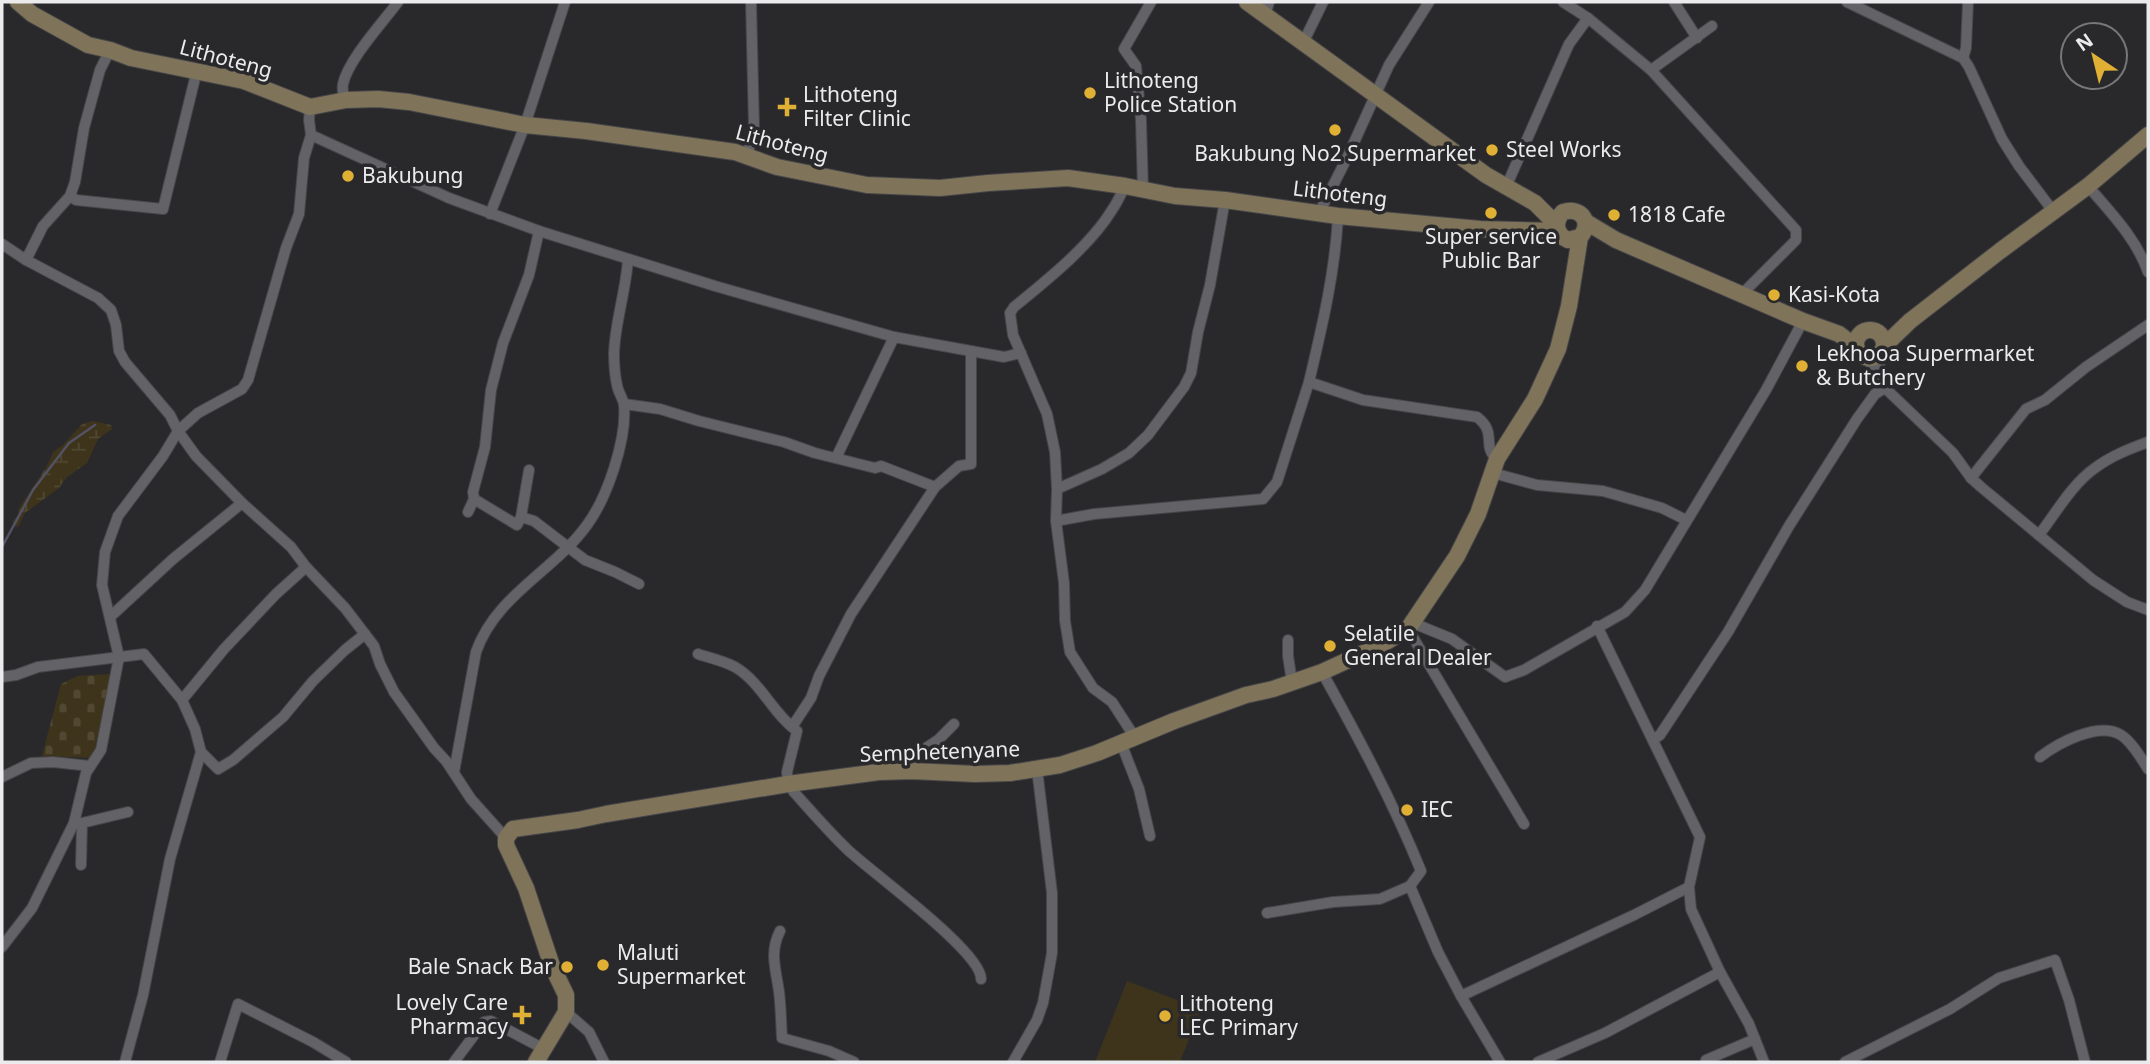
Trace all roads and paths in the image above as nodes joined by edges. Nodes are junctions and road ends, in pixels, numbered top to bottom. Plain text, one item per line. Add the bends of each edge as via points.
1 (18, 2) edge
2 (398, 2) edge
3 (565, 2) edge
4 (751, 2) edge
5 (1152, 2) edge
6 (1247, 2) edge
7 (1323, 2) edge
8 (1429, 2) edge
9 (1563, 2) edge
10 (1674, 2) edge
11 (1847, 2) edge
12 (1968, 2) edge
13 (1267, 9) edge
14 (1588, 18) junction
15 (1712, 26) dead end
16 (1697, 37) junction
17 (1303, 43) junction
18 (110, 50) junction
19 (1963, 58) junction
20 (197, 70) junction
21 (1651, 70) junction
22 (1376, 94) junction
23 (346, 100) junction
24 (310, 107) junction
25 (525, 125) junction
26 (311, 135) junction
27 (2148, 135) edge
28 (747, 157) junction
29 (1125, 186) junction
30 (2088, 186) junction
31 (1506, 187) junction
32 (1143, 191) junction
33 (70, 196) junction
34 (1225, 200) junction
35 (1535, 203) junction
36 (1565, 211) junction
37 (2053, 211) junction
38 (1319, 213) junction
39 (490, 214) junction
40 (1338, 216) junction
41 (538, 231) junction
42 (1571, 232) junction
43 (2, 244) edge
44 (2144, 248) edge
45 (628, 259) junction
46 (26, 260) junction
47 (2148, 272) edge
48 (1741, 294) junction
49 (1803, 321) junction
50 (2148, 325) edge
51 (894, 337) junction
52 (1870, 345) junction
53 (971, 351) junction
54 (1021, 353) junction
55 (1308, 382) junction
56 (1883, 384) junction
57 (624, 404) junction
58 (178, 431) junction
59 (2148, 442) edge
60 (836, 458) junction
61 (1495, 466) junction
62 (529, 470) dead end
63 (1971, 478) junction
64 (935, 487) junction
65 (1057, 489) junction
66 (474, 499) junction
67 (242, 503) junction
68 (468, 512) dead end
69 (521, 517) junction
70 (1686, 520) junction
71 (1056, 521) junction
72 (2039, 535) junction
73 (569, 545) junction
74 (306, 567) junction
75 (639, 584) dead end
76 (2148, 610) edge
77 (110, 617) junction
78 (1410, 626) junction
79 (1597, 626) junction
80 (365, 634) junction
81 (1289, 640) dead end
82 (698, 654) dead end
83 (119, 657) junction
84 (1322, 672) junction
85 (2, 677) edge
86 (1292, 682) junction
87 (182, 700) junction
88 (954, 724) dead end
89 (792, 727) junction
90 (1654, 739) junction
91 (1127, 740) junction
92 (201, 752) junction
93 (2040, 757) dead end
94 (90, 766) junction
95 (1037, 769) junction
96 (2148, 769) edge
97 (912, 771) junction
98 (454, 772) junction
99 (2, 777) edge
100 (790, 784) junction
101 (128, 813) dead end
102 (78, 823) junction
103 (1524, 824) dead end
104 (1150, 836) dead end
105 (506, 838) junction
106 (81, 865) dead end
107 (1410, 886) junction
108 (1689, 887) junction
109 (1268, 913) dead end
110 (780, 931) dead end
111 (2, 947) edge
112 (1720, 972) junction
113 (981, 979) dead end
114 (1461, 996) junction
115 (566, 1012) junction
116 (1755, 1039) junction
117 (540, 1056) edge
118 (1706, 1060) dead end
119 (125, 1062) edge
120 (220, 1062) edge
121 (345, 1062) edge
122 (454, 1062) edge
123 (604, 1062) edge
124 (854, 1062) edge
125 (1013, 1062) edge
126 (1500, 1062) edge
127 (1538, 1062) edge
128 (1764, 1062) edge
129 (1845, 1062) edge
130 (2085, 1062) edge

1 - 18 main road, Lithoteng via 67,35
2 - 23 street via 351,64 343,83
3 - 25 street
4 - 28 street via 754,127
5 - 32 street via 1124,49 1136,65
6 - 13 main road
7 - 17 street
8 - 22 street
9 - 14 street
10 - 16 street
11 - 19 street
12 - 19 street
13 - 17 main road
14 - 21 street
14 - 31 street via 1569,44
15 - 16 street
16 - 21 street
17 - 22 main road
18 - 20 main road, Lithoteng
18 - 33 street via 100,70
19 - 37 street via 2002,139
20 - 24 main road, Lithoteng via 244,81
20 - 33 street via 163,209
21 - 48 street via 1796,230 1796,240
22 - 31 main road
22 - 38 street
23 - 24 main road, Lithoteng
23 - 25 main road, Lithoteng via 410,102
24 - 26 street
25 - 28 main road, Lithoteng via 715,148
25 - 39 street
26 - 39 street
26 - 58 street via 299,214 248,380 242,389 198,413
27 - 30 main road
28 - 29 main road, Lithoteng via 867,185 916,189 1068,178
29 - 32 main road, Lithoteng
29 - 54 street via 1097,230 1010,313
30 - 37 main road
30 - 44 street
31 - 35 main road
32 - 34 main road, Lithoteng
33 - 46 street via 43,226
34 - 38 main road, Lithoteng
34 - 65 street via 1191,373 1184,387 1129,453
35 - 36 main road
35 - 42 main road
36 - 42 main road via 1559,217
36 - 42 main road via 1580,212
37 - 52 main road via 1910,321
38 - 40 main road, Lithoteng
39 - 41 street
40 - 42 main road, Lithoteng
40 - 55 street via 1336,256
41 - 45 street
41 - 66 street via 491,390
42 - 48 main road via 1616,240
42 - 61 main road, Semphetenyane via 1574,266 1558,349
43 - 46 street
44 - 47 street
45 - 51 street
45 - 57 street via 614,353
46 - 58 street via 98,298 111,310 125,362
48 - 49 main road
49 - 52 main road
49 - 70 street
50 - 63 street via 2026,409
51 - 53 street
51 - 60 street
52 - 56 street
53 - 54 street via 1004,357
53 - 64 street via 971,464 959,466
54 - 65 street via 1047,414
55 - 61 street via 1363,400 1477,417 1486,424
55 - 71 street via 1277,482 1263,499
56 - 63 street
56 - 90 street via 1788,526 1728,632
57 - 60 street via 660,409
57 - 73 street via 622,435 608,487 598,509
58 - 67 street
58 - 77 street via 118,516 105,552 102,585
59 - 72 street via 2115,454 2092,469
60 - 64 street via 881,466
61 - 70 street via 1538,485 1603,491
61 - 78 main road, Semphetenyane via 1457,556
62 - 69 street
63 - 72 street
64 - 89 street via 851,614
65 - 71 street
66 - 68 street
66 - 69 street via 517,525
67 - 74 street via 284,540
67 - 77 street
69 - 73 street
70 - 79 street via 1636,601
71 - 91 street via 1070,652 1093,688 1112,702
72 - 76 street via 2093,580
73 - 75 street via 585,559
73 - 98 street via 490,622 482,637
74 - 80 street
74 - 87 street via 224,649
77 - 83 street
78 - 79 street via 1452,639 1505,677
78 - 84 main road, Semphetenyane
78 - 103 street
79 - 90 street
80 - 92 street via 233,760 219,769
80 - 98 street via 394,692
81 - 86 street
82 - 89 street via 745,674
83 - 85 street via 38,667
83 - 87 street via 144,654
83 - 94 street via 101,750
84 - 86 main road, Semphetenyane
84 - 107 street via 1371,761 1421,871
86 - 91 main road, Semphetenyane
87 - 92 street
88 - 97 street via 914,756
89 - 100 street via 797,731 788,772
90 - 108 street via 1700,838
91 - 95 main road, Semphetenyane
91 - 104 street
92 - 119 street via 170,859
93 - 96 street via 2077,736 2113,730
94 - 99 street via 31,763
94 - 102 street
95 - 97 main road, Semphetenyane via 975,774
95 - 125 street via 1052,893 1052,953 1037,1020
97 - 100 main road, Semphetenyane
98 - 105 street
100 - 105 main road, Semphetenyane via 513,829
100 - 113 street via 848,850 968,956
101 - 102 street
102 - 106 street
102 - 111 street via 32,908
105 - 115 main road via 566,995
107 - 109 street via 1380,899
107 - 114 street
108 - 112 street via 1691,909
108 - 114 street
110 - 124 street via 774,943 773,966 782,1038
112 - 116 street
112 - 127 street via 1605,1033
114 - 126 street
115 - 117 main road
115 - 123 street via 589,1032
116 - 118 street
116 - 128 street
117 - 122 street via 491,1021 484,1022
120 - 121 street via 238,1004
129 - 130 street via 1950,1009 1999,978 2055,960

